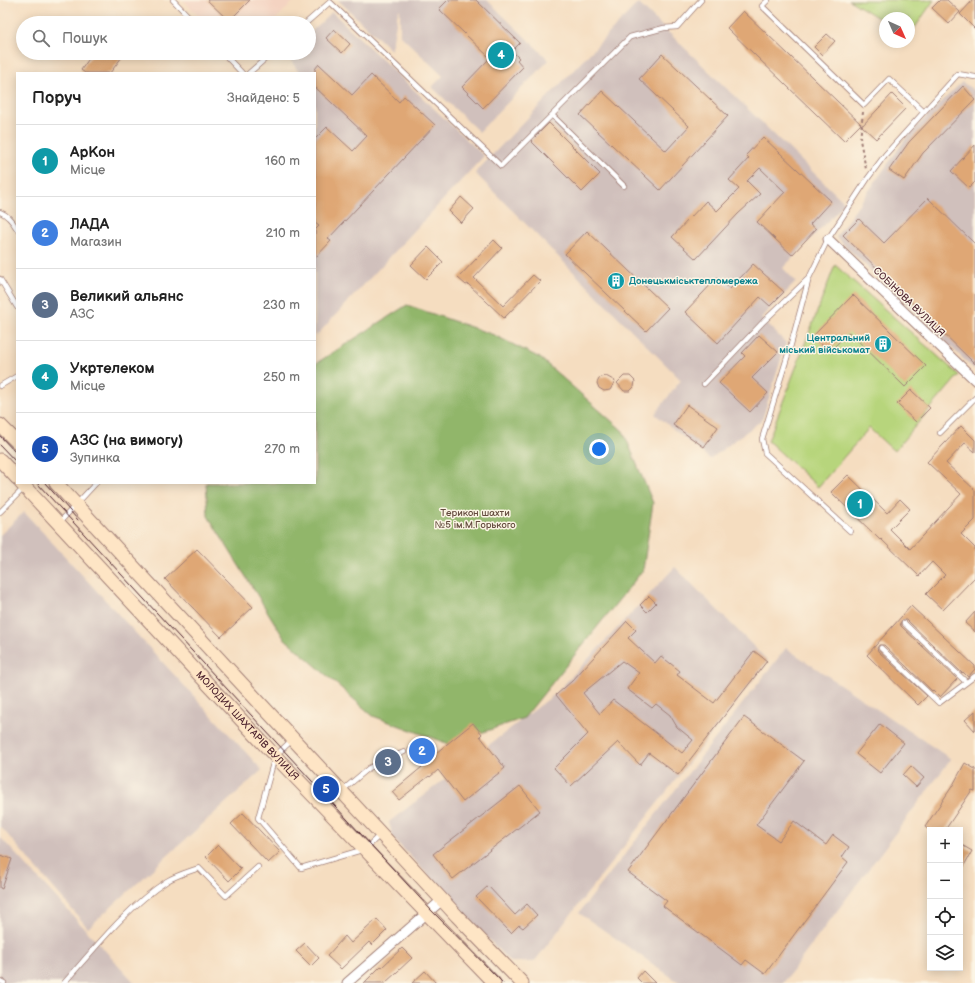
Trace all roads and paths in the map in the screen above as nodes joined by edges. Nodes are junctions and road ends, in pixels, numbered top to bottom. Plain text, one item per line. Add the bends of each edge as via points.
1 (174, 0) edge
2 (701, 0) edge
3 (768, 0) edge
4 (189, 16) edge
5 (314, 16) edge
6 (230, 60) edge
7 (264, 60) edge
8 (241, 72) edge
9 (250, 72) edge
10 (975, 77) edge
11 (864, 105) junction
12 (924, 112) junction
13 (552, 115) junction
14 (868, 178) junction
15 (624, 186) dead end
16 (0, 212) edge
17 (16, 227) edge
18 (828, 239) junction
19 (808, 278) junction
20 (0, 279) edge
21 (16, 305) edge
22 (16, 377) edge
23 (975, 380) edge
24 (704, 384) dead end
25 (0, 386) edge
26 (975, 398) edge
27 (0, 425) edge
28 (940, 433) dead end
29 (16, 441) edge
30 (0, 460) edge
31 (16, 476) edge
32 (22, 484) edge
33 (24, 484) edge
34 (57, 484) edge
35 (95, 484) edge
36 (76, 505) junction
37 (0, 512) edge
38 (59, 523) junction
39 (850, 531) dead end
40 (904, 623) dead end
41 (880, 648) dead end
42 (975, 676) edge
43 (966, 682) junction
44 (293, 739) junction
45 (404, 752) dead end
46 (275, 756) junction
47 (341, 790) junction
48 (324, 806) junction
49 (381, 834) junction
50 (365, 850) junction
51 (258, 867) dead end
52 (442, 900) junction
53 (427, 914) junction
54 (0, 981) edge
55 (4, 983) edge
56 (64, 983) edge
57 (347, 983) edge
58 (494, 983) edge
59 (522, 983) edge

1 - 4 lane
2 - 13 lane via 677,27 630,37
3 - 11 lane via 762,6
5 - 13 lane via 330,2 501,166
6 - 8 lane
7 - 9 lane
10 - 12 lane via 958,74
11 - 12 lane via 889,79
11 - 14 path via 860,140
12 - 14 lane
13 - 15 lane
14 - 18 lane
16 - 17 lane via 5,214
18 - 19 lane
18 - 23 street, СОБІНОВА ВУЛИЦЯ
19 - 24 lane
19 - 39 lane via 762,439 765,454
20 - 21 lane
22 - 25 lane
26 - 28 lane
27 - 29 main road
30 - 31 main road, МОЛОДИХ ШАХТАРІВ ВУЛИЦЯ
32 - 37 lane
33 - 38 main road, МОЛОДИХ ШАХТАРІВ ВУЛИЦЯ
34 - 36 main road
35 - 36 lane
36 - 38 lane
36 - 44 main road
38 - 46 main road, МОЛОДИХ ШАХТАРІВ ВУЛИЦЯ
40 - 43 lane
41 - 43 lane via 939,703
42 - 43 lane
44 - 46 lane
44 - 47 main road
45 - 47 lane via 369,768
46 - 48 main road, МОЛОДИХ ШАХТАРІВ ВУЛИЦЯ
46 - 50 lane via 258,818 301,868
47 - 48 lane
47 - 49 main road
48 - 50 main road, МОЛОДИХ ШАХТАРІВ ВУЛИЦЯ
49 - 50 lane
49 - 52 main road
50 - 53 main road, МОЛОДИХ ШАХТАРІВ ВУЛИЦЯ
51 - 56 lane via 226,896 198,868 168,881 111,930
52 - 53 street
52 - 59 main road
53 - 57 street
53 - 58 main road, МОЛОДИХ ШАХТАРІВ ВУЛИЦЯ
54 - 55 lane

